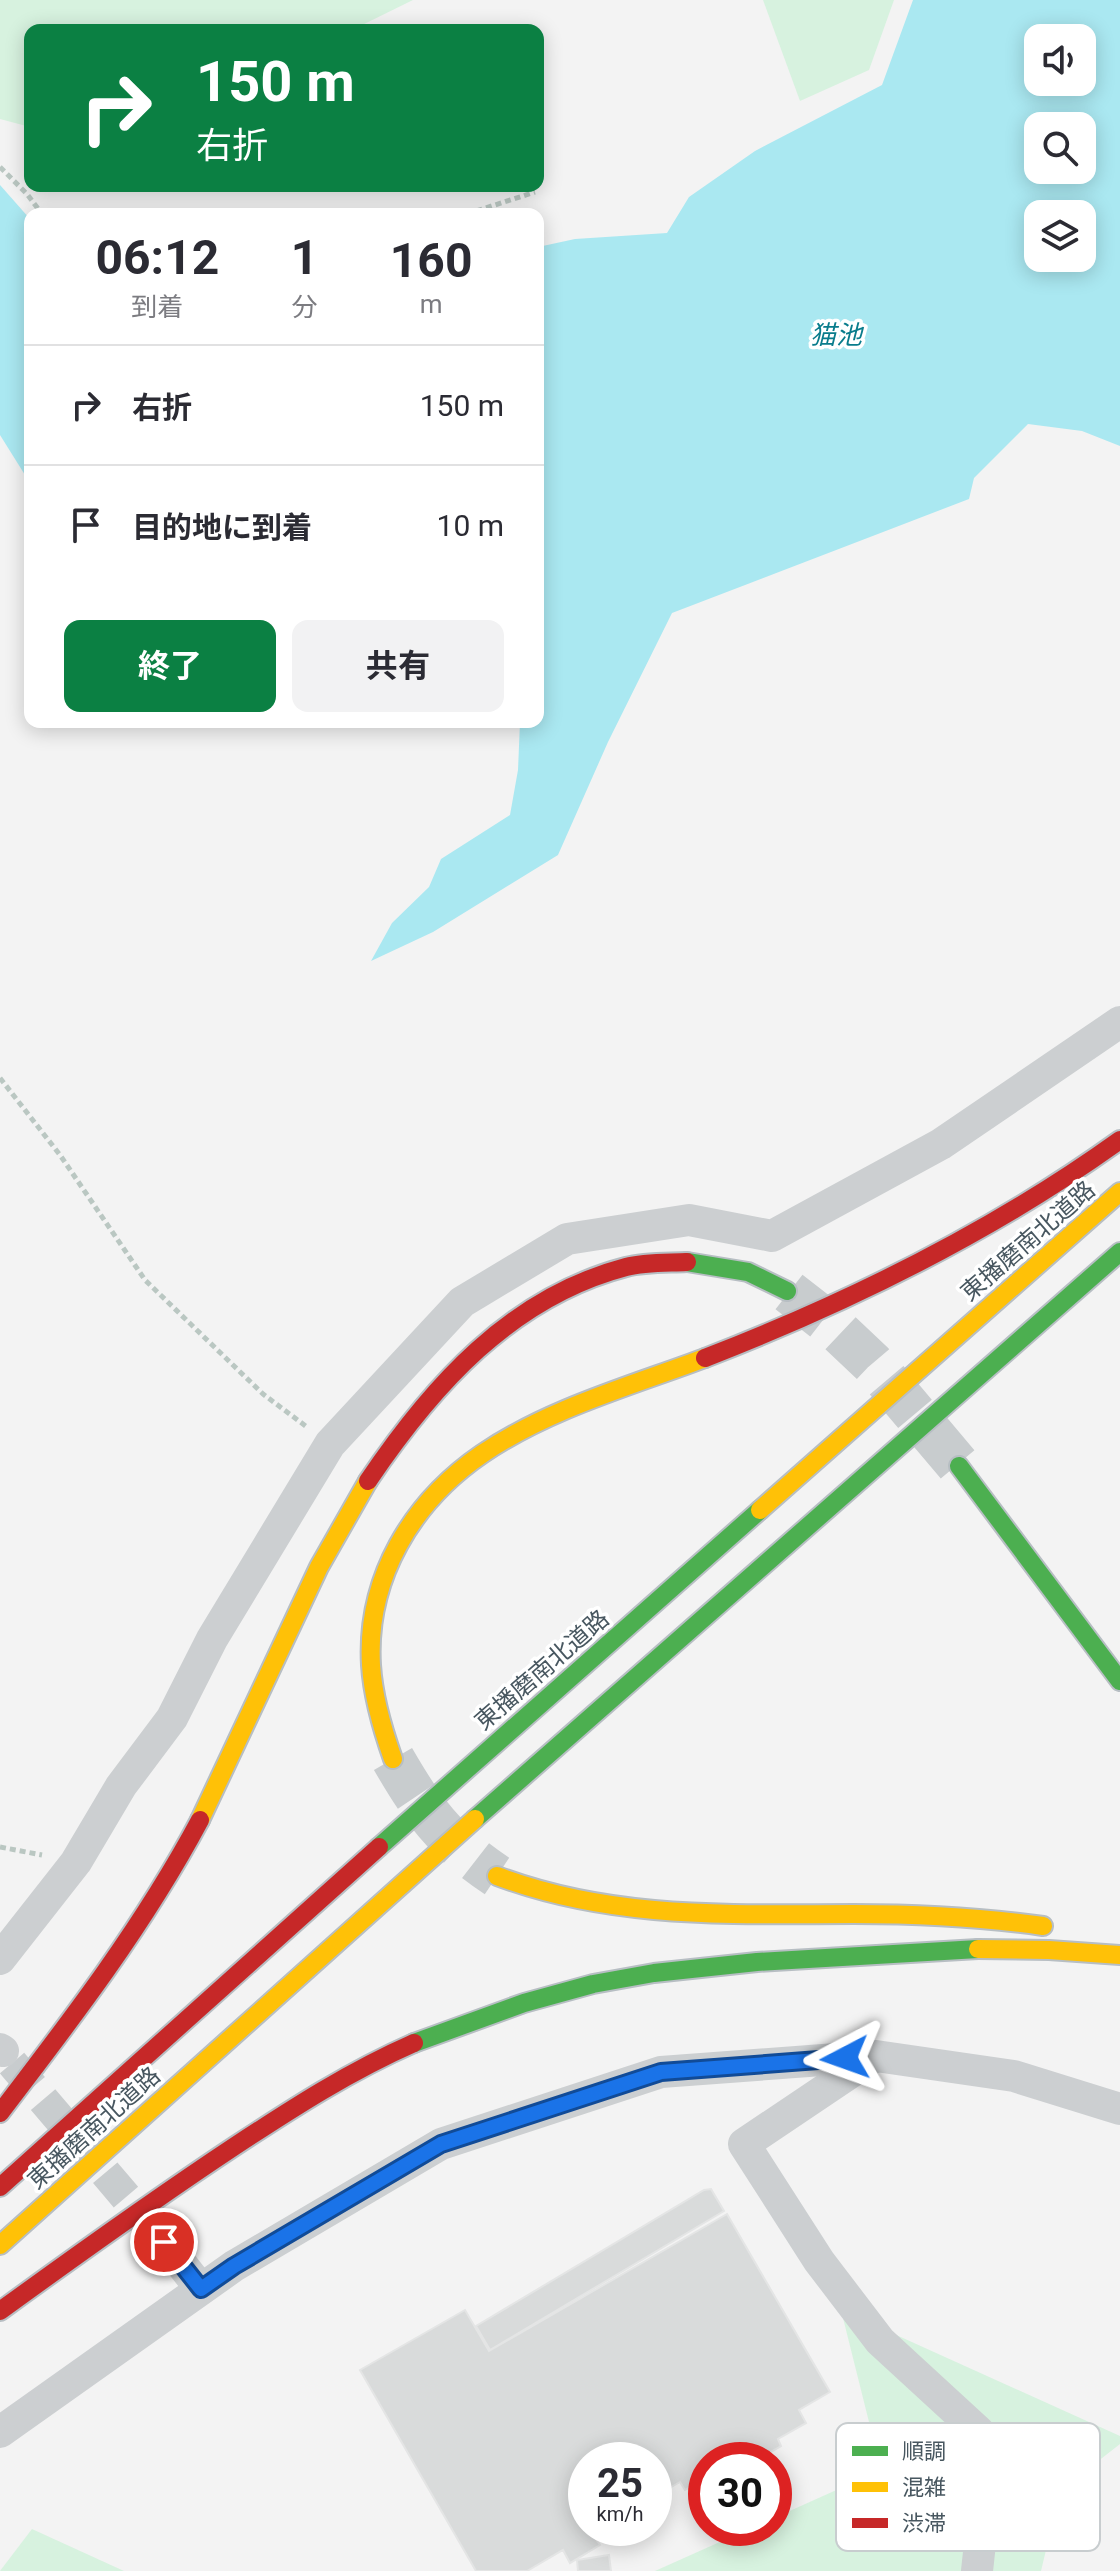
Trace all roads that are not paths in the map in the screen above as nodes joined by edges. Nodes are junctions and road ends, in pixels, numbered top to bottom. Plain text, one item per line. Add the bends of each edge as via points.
1 (1120, 1022) edge
2 (1120, 1140) edge
3 (1120, 1192) edge
4 (1120, 1252) edge
5 (787, 1291) tunnel mouth
6 (959, 1466) tunnel mouth
7 (1120, 1681) edge
8 (393, 1759) tunnel mouth
9 (497, 1876) tunnel mouth
10 (1059, 1928) dead end
11 (1089, 1934) dead end
12 (1120, 1941) edge
13 (1120, 1955) edge
14 (0, 1959) edge
15 (876, 2056) junction
16 (1120, 2109) edge
17 (0, 2113) edge
18 (0, 2187) edge
19 (164, 2242) tunnel mouth
20 (0, 2245) edge
21 (201, 2289) junction
22 (0, 2311) edge
23 (969, 2423) edge
24 (0, 2432) edge
25 (979, 2551) edge
26 (977, 2571) edge

1 - 14 street via 941,1144 772,1236 689,1220 567,1239 462,1302 330,1444 212,1639 172,1718 121,1786 76,1862
2 - 8 highway via 1014,1210 918,1263 752,1339 544,1419 471,1460 439,1487 414,1514 393,1551 370,1632 371,1679
3 - 18 highway, 東播磨南北道路
4 - 20 highway, 東播磨南北道路 via 482,1812
5 - 17 highway via 749,1273 712,1265 662,1262 611,1270 562,1288 472,1352 398,1437 364,1487 333,1541 204,1814 154,1901
6 - 7 highway
9 - 10 highway via 581,1904 632,1910 955,1916
11 - 12 highway
13 - 22 highway via 909,1951 701,1966 615,1980 488,2013 354,2071 197,2170
15 - 16 street via 1014,2076
15 - 21 street via 661,2072 441,2144
15 - 23 street via 744,2144 819,2261 880,2341
19 - 21 street
21 - 24 street
25 - 26 street

